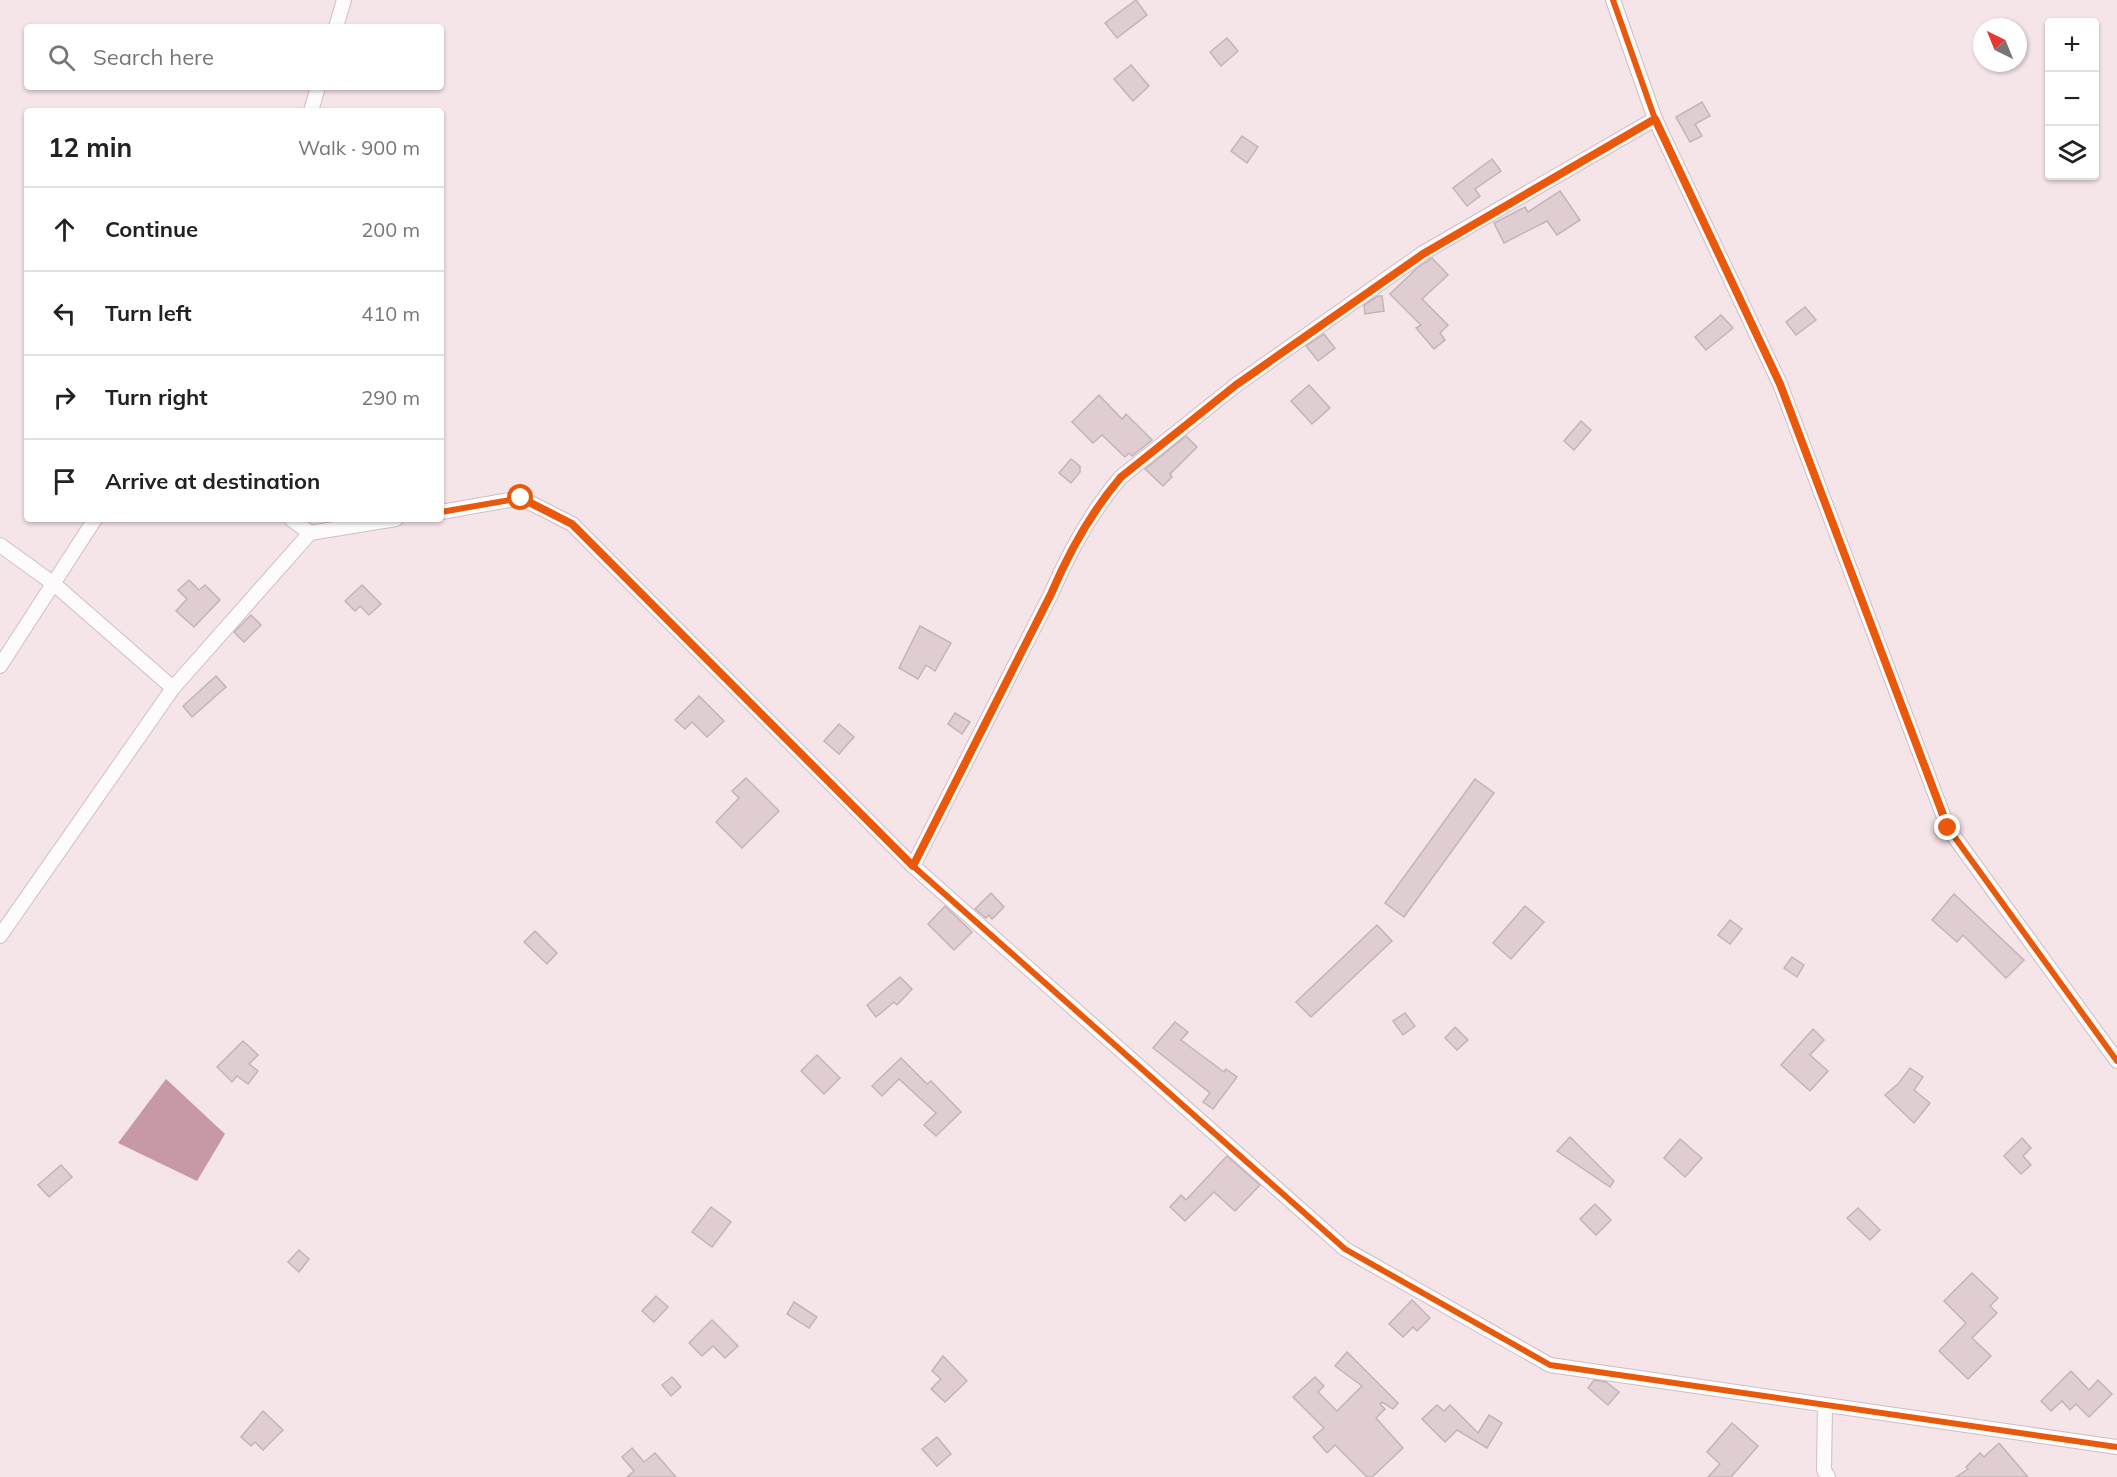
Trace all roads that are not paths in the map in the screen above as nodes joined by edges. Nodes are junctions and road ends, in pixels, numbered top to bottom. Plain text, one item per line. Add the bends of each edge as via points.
1 (344, 0) edge
2 (1613, 0) edge
3 (337, 24) edge
4 (317, 90) edge
5 (312, 108) edge
6 (1655, 119) junction
7 (444, 511) edge
8 (93, 522) edge
9 (295, 522) edge
10 (378, 522) edge
11 (310, 533) junction
12 (0, 546) edge
13 (54, 584) junction
14 (0, 666) edge
15 (173, 688) junction
16 (913, 866) junction
17 (0, 936) edge
18 (2117, 1061) edge
19 (1825, 1405) junction
20 (2117, 1447) edge
21 (1828, 1477) edge

1 - 3 street
2 - 6 street
4 - 5 street
6 - 16 street via 1423,254 1236,385 1121,477 1068,556
6 - 18 street via 1780,384 1948,828
7 - 16 street via 521,498 572,524
8 - 13 street
9 - 11 street
10 - 11 street
11 - 15 street
12 - 13 street
13 - 14 street
13 - 15 street
15 - 17 street
16 - 19 street via 1344,1249 1550,1365
19 - 20 street
19 - 21 street via 1824,1470

